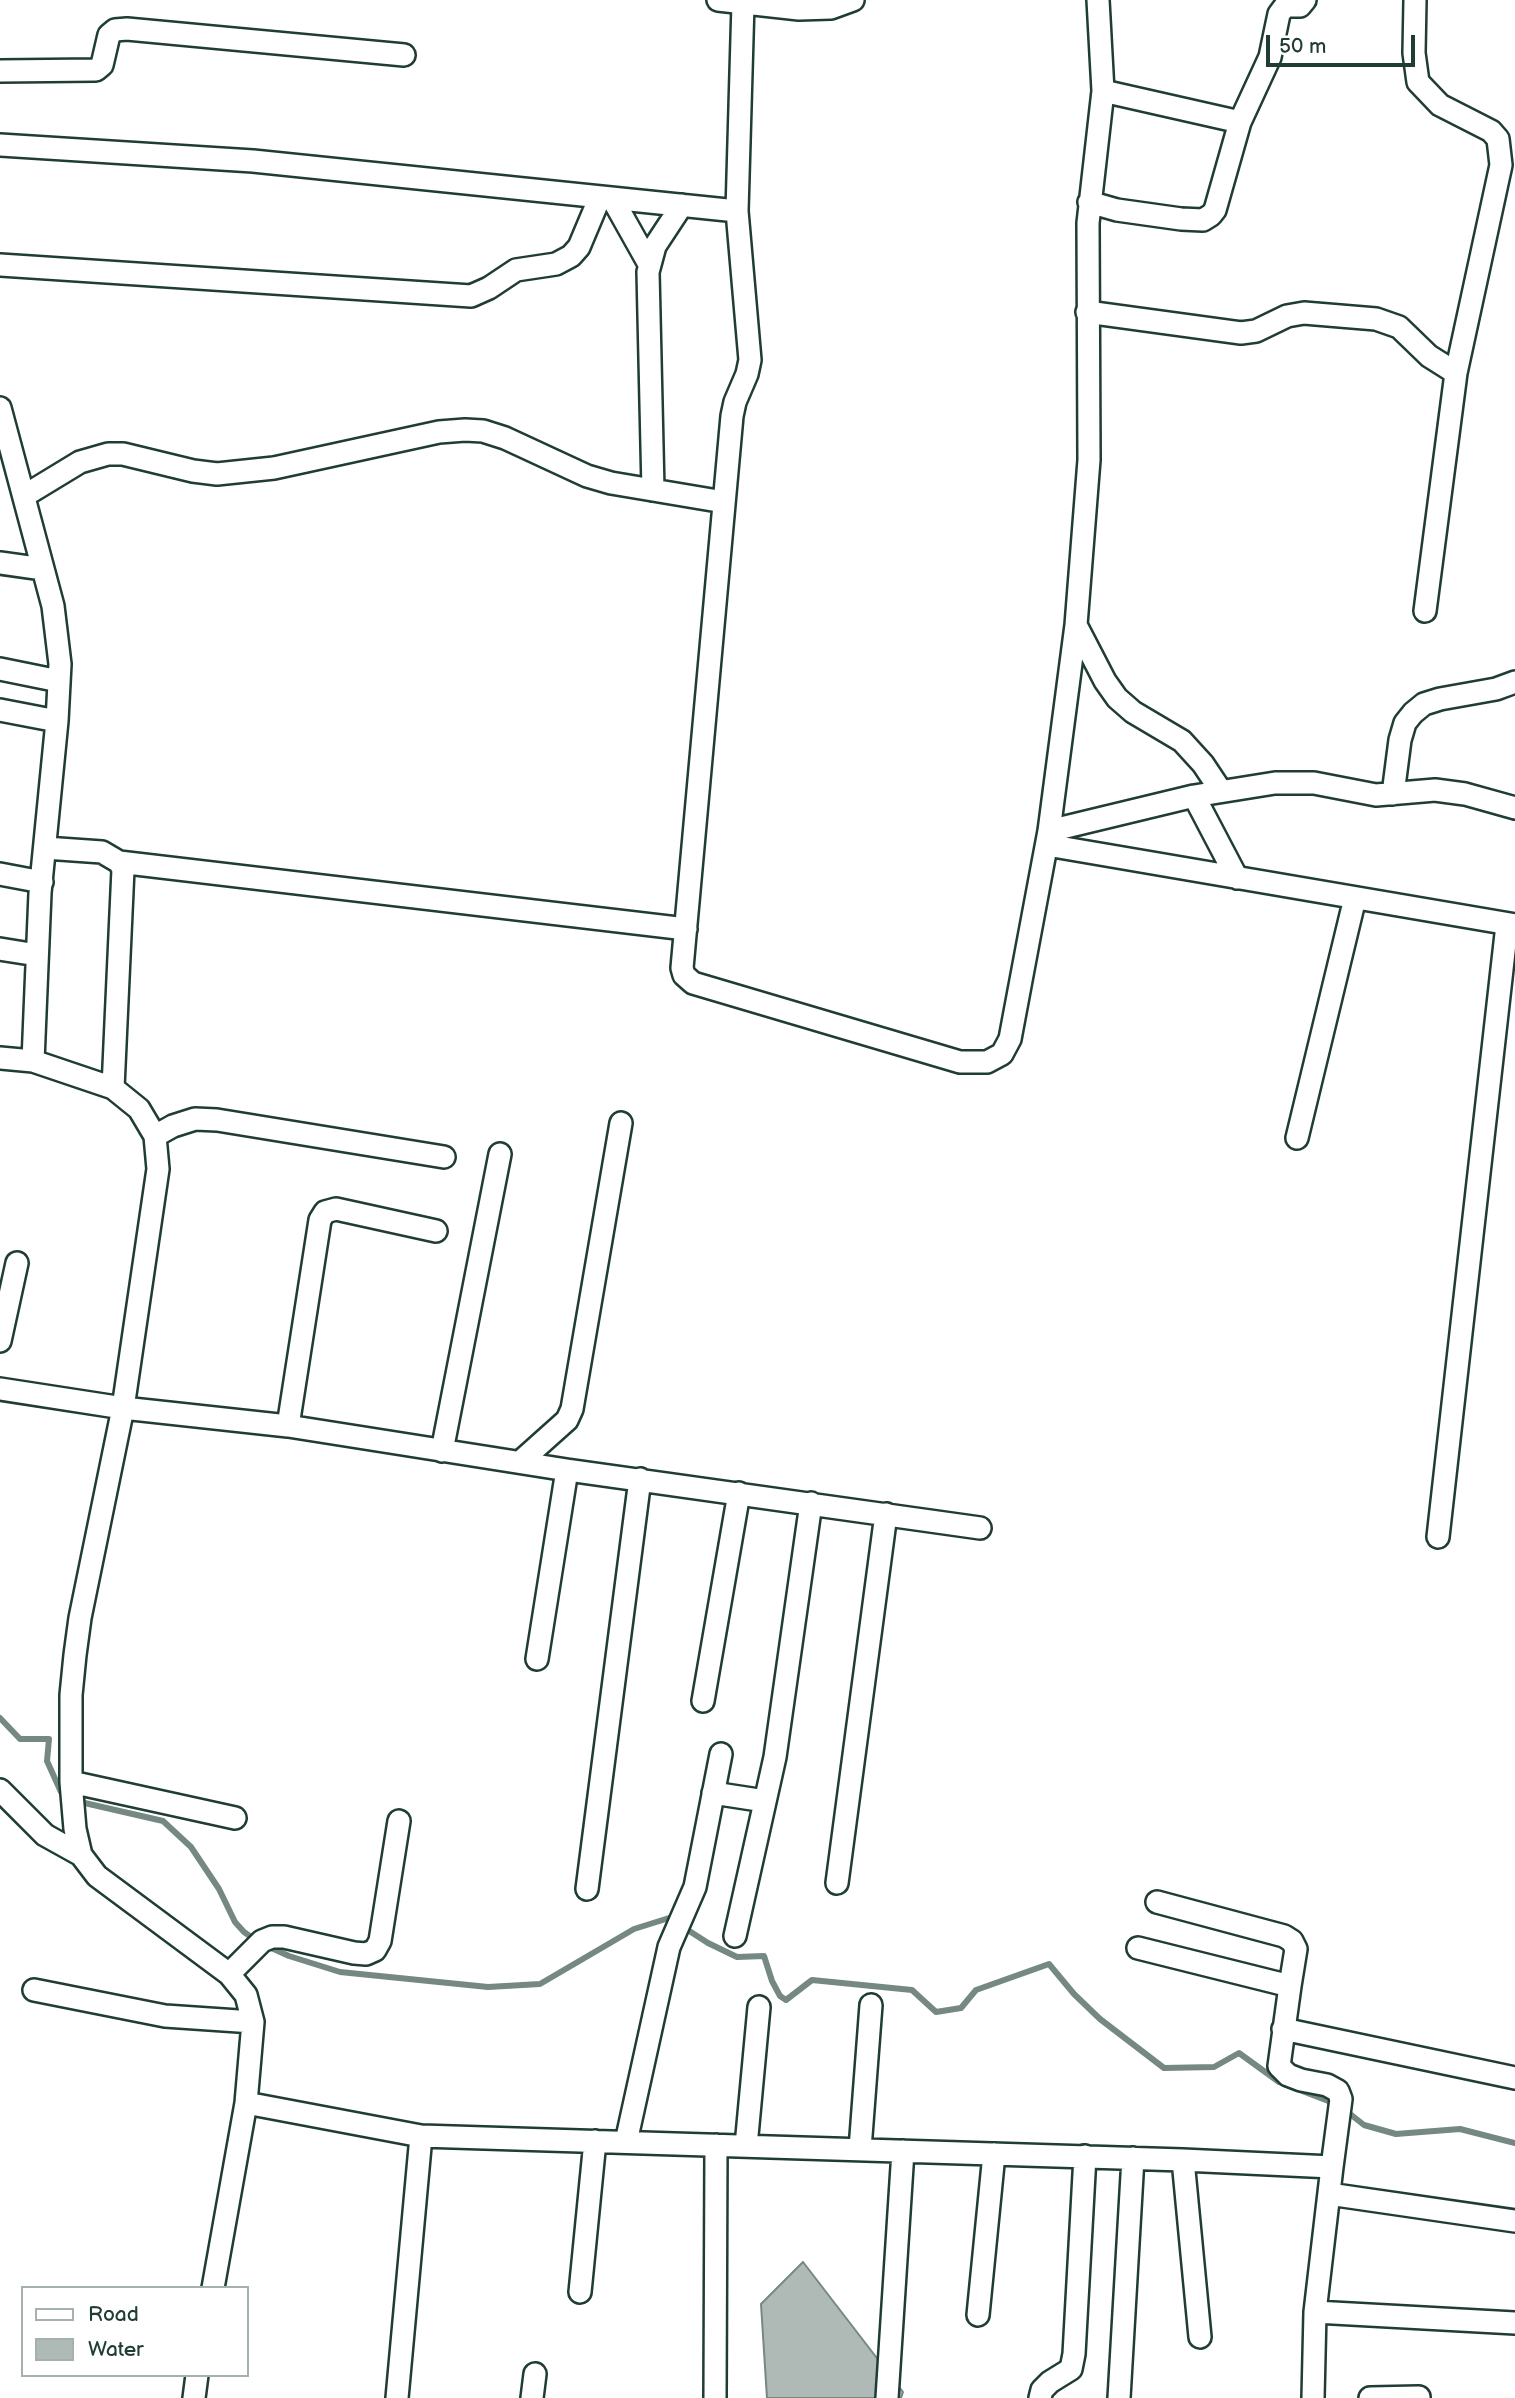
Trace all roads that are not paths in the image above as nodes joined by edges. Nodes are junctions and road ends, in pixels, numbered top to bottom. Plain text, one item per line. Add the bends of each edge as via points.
1 (718, 0) edge
2 (853, 0) edge
3 (1098, 0) edge
4 (1305, 0) edge
5 (1415, 0) edge
6 (743, 3) junction
7 (404, 55) dead end
8 (0, 71) edge
9 (1103, 91) junction
10 (1240, 122) junction
11 (0, 145) edge
12 (606, 197) junction
13 (1089, 202) junction
14 (682, 205) junction
15 (737, 211) junction
16 (649, 264) junction
17 (0, 265) edge
18 (1087, 312) junction
19 (1456, 373) junction
20 (0, 408) edge
21 (653, 490) junction
22 (24, 496) junction
23 (724, 502) junction
24 (0, 564) edge
25 (43, 569) junction
26 (1425, 611) dead end
27 (1076, 625) junction
28 (0, 670) edge
29 (59, 681) junction
30 (1515, 682) edge
31 (0, 710) edge
32 (57, 721) junction
33 (1221, 790) junction
34 (1393, 794) junction
35 (1194, 796) junction
36 (1515, 808) edge
37 (1048, 838) junction
38 (45, 848) junction
39 (119, 862) junction
40 (0, 874) edge
41 (1237, 878) junction
42 (41, 882) junction
43 (1355, 898) junction
44 (1511, 925) edge
45 (686, 929) junction
46 (0, 949) edge
47 (37, 955) junction
48 (0, 1058) edge
49 (33, 1061) junction
50 (113, 1088) junction
51 (621, 1123) dead end
52 (155, 1136) junction
53 (1297, 1138) dead end
54 (500, 1154) dead end
55 (443, 1157) dead end
56 (436, 1231) dead end
57 (17, 1263) dead end
58 (0, 1341) edge
59 (0, 1389) edge
60 (123, 1408) junction
61 (288, 1426) junction
62 (442, 1451) junction
63 (520, 1462) junction
64 (566, 1470) junction
65 (640, 1479) junction
66 (739, 1493) junction
67 (811, 1503) junction
68 (886, 1514) junction
69 (980, 1528) dead end
70 (1438, 1537) dead end
71 (537, 1659) dead end
72 (703, 1701) dead end
73 (721, 1754) dead end
74 (72, 1789) junction
75 (0, 1790) edge
76 (713, 1793) junction
77 (765, 1801) junction
78 (235, 1818) dead end
79 (399, 1821) dead end
80 (81, 1855) junction
81 (836, 1883) dead end
82 (587, 1889) dead end
83 (1157, 1902) dead end
84 (735, 1936) dead end
85 (1139, 1948) dead end
86 (229, 1974) junction
87 (1290, 1986) junction
88 (34, 1990) dead end
89 (871, 2005) dead end
90 (759, 2007) dead end
91 (253, 2022) junction
92 (1283, 2029) junction
93 (1515, 2078) edge
94 (246, 2103) junction
95 (421, 2136) junction
96 (595, 2141) junction
97 (626, 2142) junction
98 (716, 2145) junction
99 (746, 2146) junction
100 (860, 2149) junction
101 (903, 2151) junction
102 (994, 2154) junction
103 (1085, 2156) junction
104 (1133, 2158) junction
105 (1183, 2160) junction
106 (1332, 2167) junction
107 (1329, 2194) junction
108 (1515, 2221) edge
109 (213, 2286) edge
110 (580, 2292) dead end
111 (1315, 2312) junction
112 (978, 2315) dead end
113 (1515, 2323) edge
114 (1200, 2337) dead end
115 (535, 2374) dead end
116 (197, 2377) edge
117 (1419, 2397) edge
118 (194, 2398) edge
119 (397, 2398) edge
120 (532, 2398) edge
121 (715, 2398) edge
122 (887, 2398) edge
123 (1040, 2398) edge
124 (1119, 2398) edge
125 (1313, 2398) edge
126 (1370, 2398) edge

1 - 6 street
2 - 6 street via 817,9
3 - 9 street
4 - 10 street via 1300,6 1280,10 1266,67
5 - 19 street via 1418,82 1440,105 1491,131 1500,150 1501,165
6 - 15 street
7 - 8 street via 127,29 109,35 102,65 96,70
9 - 10 street
9 - 13 street
10 - 13 street via 1215,210 1207,218 1144,215
11 - 12 street via 253,161
12 - 14 street
12 - 16 street
12 - 17 street via 571,256 556,264 516,270 471,296
13 - 18 street
14 - 15 street
14 - 16 street via 655,246
15 - 23 street via 750,360 732,415
16 - 21 street
18 - 19 street via 1241,333 1304,313 1386,321
18 - 27 street via 1088,460
19 - 26 street
20 - 22 street
21 - 22 street via 587,476 505,438 483,430 465,430 274,468 217,474 108,454 80,462
21 - 23 street
22 - 25 street
23 - 45 street
24 - 25 street
25 - 29 street via 53,606
27 - 33 street via 1117,698 1182,741
27 - 37 street
28 - 29 street
29 - 32 street
30 - 34 street via 1440,699 1413,713 1400,740
31 - 32 street
32 - 38 street
33 - 34 street via 1297,782 1376,796
33 - 35 street
34 - 36 street via 1447,792
35 - 37 street
35 - 41 street
37 - 41 street
37 - 45 street via 1010,1039 1002,1054 987,1062 960,1062 693,983 682,968
38 - 39 street via 102,852
38 - 42 street
39 - 45 street
39 - 50 street via 123,882
40 - 42 street
41 - 43 street
42 - 47 street
43 - 44 street
43 - 53 street
44 - 70 street
46 - 47 street
47 - 49 street
48 - 49 street
49 - 50 street
50 - 52 street via 139,1109
51 - 63 street via 572,1409 567,1420
52 - 55 street via 195,1119 217,1120
52 - 60 street via 158,1168
54 - 62 street
56 - 61 street via 336,1209 325,1212 320,1220
57 - 58 street
59 - 60 street
60 - 61 street
60 - 74 street via 78,1631 71,1695
61 - 62 street
62 - 63 street
63 - 64 street
64 - 65 street
64 - 71 street
65 - 66 street
65 - 82 street
66 - 67 street
66 - 72 street
67 - 68 street
67 - 77 street
68 - 69 street
68 - 81 street
73 - 76 street
74 - 78 street
74 - 80 street
75 - 80 street via 46,1835
76 - 77 street
76 - 97 street via 695,1888 677,1926
77 - 84 street
79 - 86 street via 375,1950 354,1953 272,1937
80 - 86 street via 97,1876
83 - 87 street via 1292,1941 1296,1949
85 - 87 street
86 - 91 street via 246,1995
87 - 92 street
88 - 91 street via 164,2016
89 - 100 street
90 - 99 street
91 - 94 street
92 - 93 street
92 - 106 street via 1279,2066 1287,2075 1327,2085 1338,2091 1341,2099
94 - 95 street
94 - 109 street
95 - 96 street
95 - 119 street
96 - 97 street
96 - 110 street
97 - 98 street
98 - 99 street
98 - 121 street
99 - 100 street
100 - 101 street
101 - 102 street
101 - 122 street
102 - 103 street
102 - 112 street
103 - 104 street
103 - 123 street via 1074,2354 1071,2369 1050,2382
104 - 105 street
104 - 124 street
105 - 106 street
105 - 114 street
106 - 107 street
107 - 108 street
107 - 111 street
111 - 113 street
111 - 125 street
115 - 120 street
116 - 118 street
117 - 126 street

